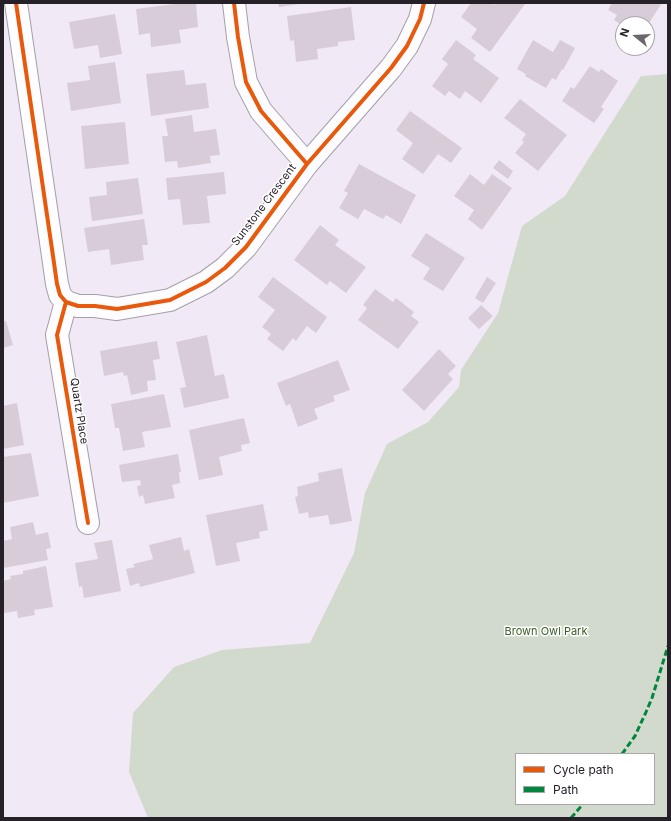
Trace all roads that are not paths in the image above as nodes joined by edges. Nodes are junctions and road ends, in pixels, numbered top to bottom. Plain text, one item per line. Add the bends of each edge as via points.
1 (16, 3) edge
2 (234, 3) edge
3 (424, 3) edge
4 (307, 164) junction
5 (66, 302) junction
6 (88, 523) dead end

1 - 5 street via 56,284
2 - 4 street via 246,82 261,112
3 - 4 street, Sunstone Crescent via 420,19 407,46 391,68
4 - 5 street, Sunstone Crescent via 246,247 206,282 170,300 117,309 78,306
5 - 6 street, Quartz Place via 57,335

